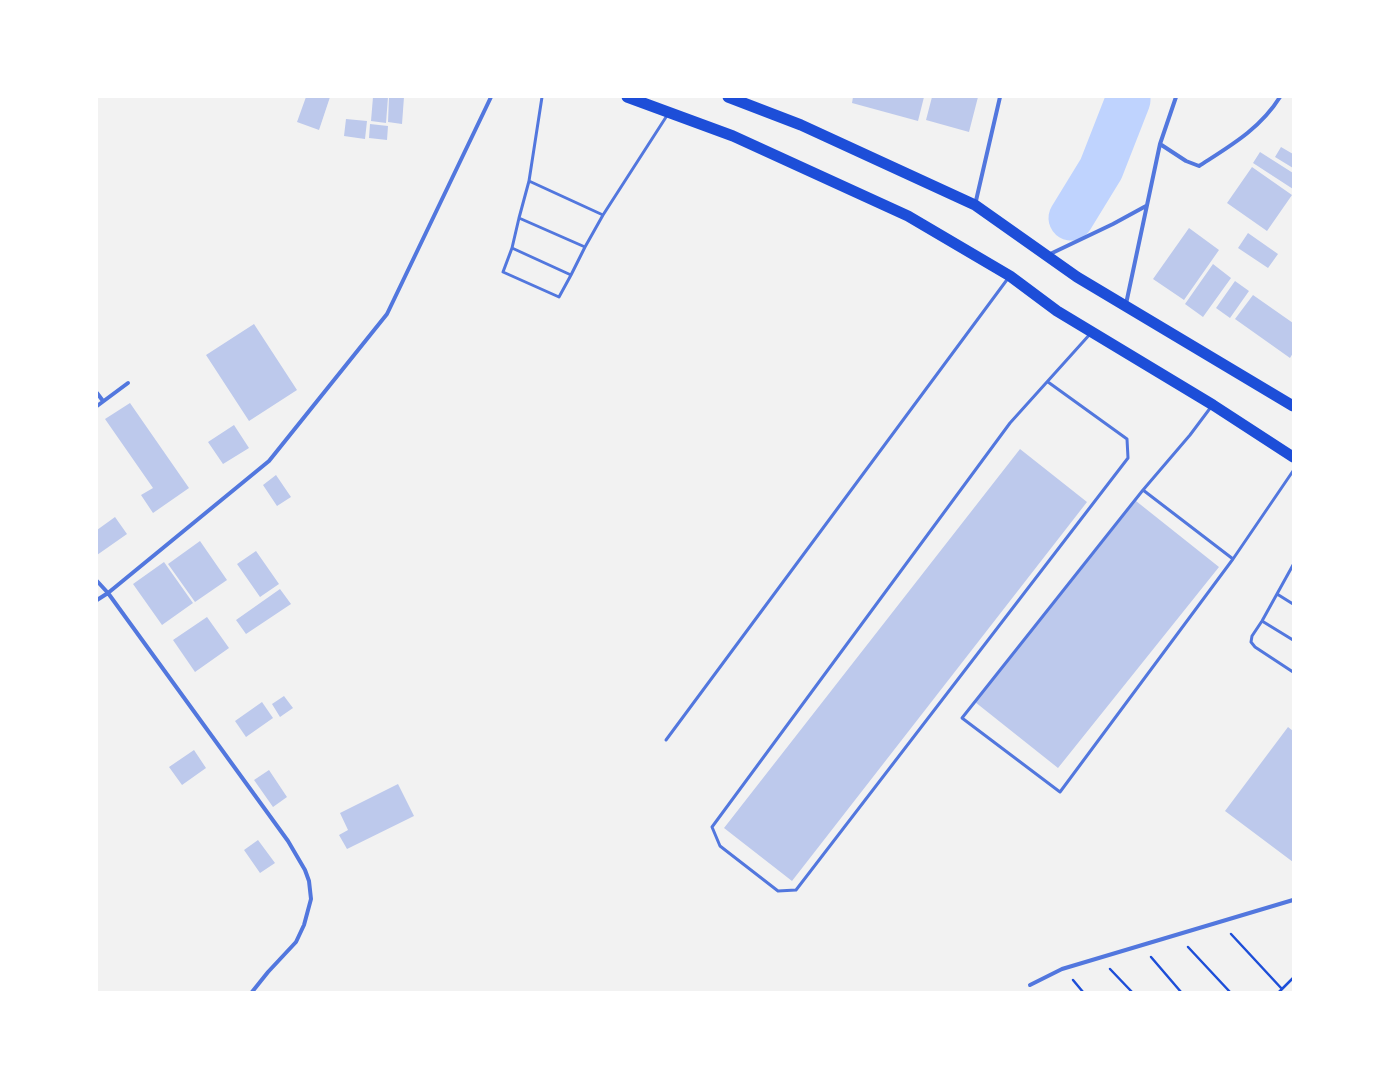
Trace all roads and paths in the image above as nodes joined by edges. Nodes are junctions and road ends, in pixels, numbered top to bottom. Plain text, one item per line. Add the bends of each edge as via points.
1 (491, 97) edge
2 (542, 97) edge
3 (627, 97) edge
4 (728, 97) edge
5 (1000, 97) edge
6 (1176, 97) edge
7 (1280, 97) edge
8 (669, 112) junction
9 (1160, 144) junction
10 (529, 181) junction
11 (974, 205) junction
12 (1146, 206) junction
13 (603, 215) junction
14 (519, 218) junction
15 (585, 247) junction
16 (512, 248) junction
17 (1047, 256) junction
18 (571, 276) junction
19 (1010, 276) junction
20 (1126, 305) junction
21 (1092, 332) junction
22 (1048, 382) junction
23 (128, 383) dead end
24 (97, 393) edge
25 (103, 401) junction
26 (1213, 405) junction
27 (97, 406) edge
28 (1293, 406) edge
29 (1293, 457) edge
30 (1293, 471) edge
31 (1143, 490) junction
32 (1233, 559) junction
33 (1293, 565) edge
34 (97, 581) edge
35 (108, 593) junction
36 (1277, 594) junction
37 (97, 600) edge
38 (1293, 604) edge
39 (1262, 621) junction
40 (1293, 640) edge
41 (1293, 672) edge
42 (666, 740) dead end
43 (1293, 900) edge
44 (1220, 922) junction
45 (1176, 935) junction
46 (1141, 945) junction
47 (1100, 957) junction
48 (1293, 978) edge
49 (1030, 985) dead end
50 (1282, 989) junction
51 (252, 992) edge
52 (1132, 992) edge
53 (1181, 992) edge
54 (1230, 992) edge
55 (1279, 992) edge

1 - 35 street via 387,314 269,461
2 - 10 lane
3 - 8 highway
4 - 11 highway via 801,126
5 - 11 street
6 - 9 street
7 - 9 street via 1271,111 1254,128 1199,166
8 - 13 lane
8 - 19 highway via 733,136 908,216
9 - 12 street
10 - 13 lane
10 - 14 lane
11 - 17 highway
12 - 17 street
12 - 20 street
13 - 15 lane
14 - 15 lane
14 - 16 lane
15 - 18 lane
16 - 18 lane
16 - 18 lane via 503,272 559,297
17 - 20 highway via 1077,277
19 - 21 highway via 1057,311
19 - 42 lane
20 - 28 highway
21 - 22 lane
21 - 26 highway
22 - 22 lane via 1010,423 712,827 720,846 778,891 796,890 1128,458 1127,439
23 - 25 street
24 - 25 street
25 - 27 street
26 - 29 highway
26 - 31 lane
30 - 32 lane
31 - 32 lane
31 - 32 lane via 962,718 1060,792
33 - 36 lane
34 - 35 street
35 - 37 street
35 - 51 street via 288,841 309,881 311,899 296,942
36 - 38 lane
36 - 39 lane
39 - 40 lane
39 - 41 lane via 1251,642
43 - 44 street
44 - 45 street
44 - 50 path
45 - 46 street
45 - 54 path
46 - 47 street
46 - 53 path
47 - 49 street via 1062,969
47 - 52 path
48 - 50 path
50 - 55 path

